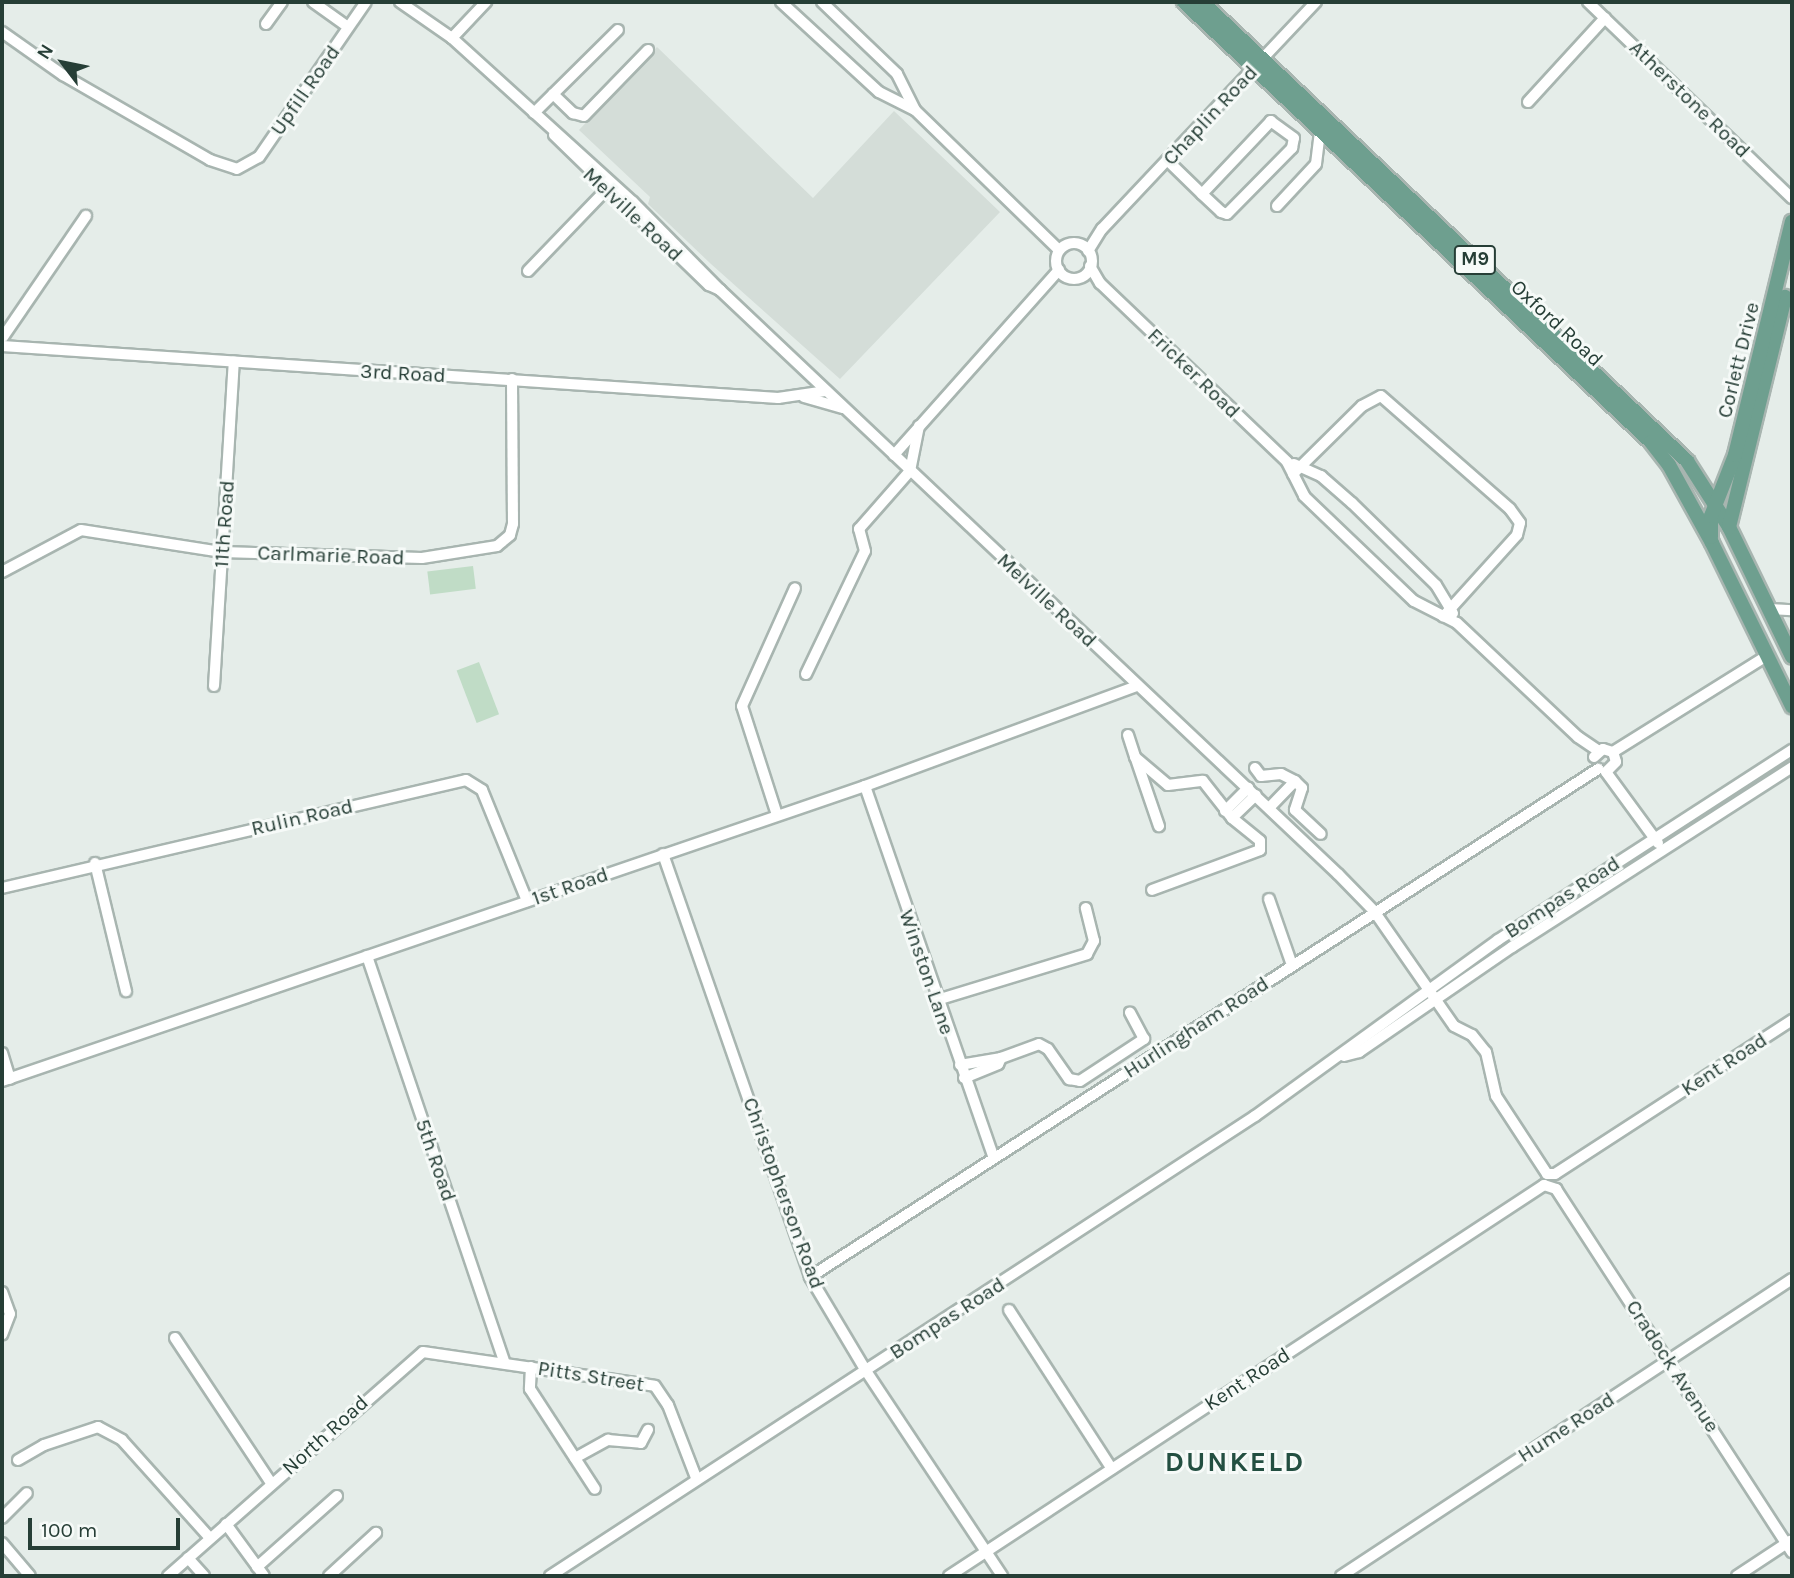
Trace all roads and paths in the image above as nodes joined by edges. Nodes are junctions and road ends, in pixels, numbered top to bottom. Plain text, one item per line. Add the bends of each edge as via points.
1 (282, 2) edge
2 (313, 2) edge
3 (366, 2) edge
4 (400, 2) edge
5 (486, 2) edge
6 (781, 2) edge
7 (822, 2) edge
8 (1184, 2) edge
9 (1202, 2) edge
10 (1316, 2) edge
11 (1588, 2) edge
12 (1605, 18) junction
13 (266, 24) dead end
14 (348, 27) junction
15 (618, 30) dead end
16 (2, 32) edge
17 (452, 38) junction
18 (648, 50) dead end
19 (1259, 63) junction
20 (553, 94) junction
21 (1528, 102) dead end
22 (915, 110) junction
23 (534, 113) junction
24 (1320, 129) junction
25 (554, 132) junction
26 (1167, 160) junction
27 (607, 189) junction
28 (1202, 194) junction
29 (1792, 198) edge
30 (1277, 206) dead end
31 (86, 216) dead end
32 (1792, 222) edge
33 (1062, 248) junction
34 (1084, 248) junction
35 (1792, 265) edge
36 (528, 271) dead end
37 (1087, 271) junction
38 (1062, 273) junction
39 (720, 290) junction
40 (2, 340) edge
41 (234, 362) junction
42 (512, 379) junction
43 (826, 391) junction
44 (804, 397) junction
45 (845, 409) junction
46 (919, 426) junction
47 (894, 455) junction
48 (1731, 468) junction
49 (1296, 470) junction
50 (910, 471) junction
51 (1697, 474) junction
52 (1716, 506) junction
53 (1729, 527) junction
54 (1712, 544) junction
55 (222, 552) junction
56 (2, 572) edge
57 (795, 588) dead end
58 (1770, 608) junction
59 (1792, 610) edge
60 (1447, 613) junction
61 (1768, 655) junction
62 (1792, 657) edge
63 (806, 674) dead end
64 (215, 686) dead end
65 (1136, 686) junction
66 (1792, 706) edge
67 (1128, 735) dead end
68 (1792, 750) edge
69 (1135, 757) junction
70 (1604, 761) junction
71 (1792, 767) edge
72 (1255, 768) dead end
73 (1294, 781) junction
74 (865, 786) junction
75 (1252, 792) junction
76 (1269, 808) junction
77 (1228, 814) junction
78 (777, 815) junction
79 (1159, 826) dead end
80 (1321, 834) dead end
81 (1655, 837) junction
82 (1662, 851) junction
83 (663, 854) junction
84 (95, 863) junction
85 (2, 888) edge
86 (1152, 890) dead end
87 (1269, 899) dead end
88 (527, 901) junction
89 (1086, 908) dead end
90 (1374, 911) junction
91 (367, 956) junction
92 (1292, 965) junction
93 (1428, 989) junction
94 (126, 991) dead end
95 (937, 1000) junction
96 (1435, 1000) junction
97 (1130, 1013) dead end
98 (1792, 1020) edge
99 (2, 1053) edge
100 (1341, 1057) junction
101 (1001, 1058) junction
102 (960, 1065) junction
103 (964, 1078) junction
104 (6, 1080) edge
105 (993, 1156) junction
106 (1549, 1180) junction
107 (810, 1277) junction
108 (1792, 1279) edge
109 (2, 1292) edge
110 (1009, 1310) dead end
111 (2, 1335) edge
112 (175, 1338) dead end
113 (1670, 1360) junction
114 (505, 1363) junction
115 (531, 1367) junction
116 (866, 1371) junction
117 (648, 1430) dead end
118 (575, 1458) junction
119 (19, 1460) dead end
120 (1112, 1469) junction
121 (697, 1480) junction
122 (271, 1483) junction
123 (595, 1489) dead end
124 (27, 1493) dead end
125 (337, 1496) dead end
126 (2, 1517) edge
127 (226, 1524) junction
128 (376, 1533) dead end
129 (210, 1538) junction
130 (2, 1544) edge
131 (1790, 1545) edge
132 (985, 1552) junction
133 (188, 1558) junction
134 (261, 1572) edge
135 (30, 1576) edge
136 (167, 1576) edge
137 (204, 1576) edge
138 (329, 1576) edge
139 (550, 1576) edge
140 (949, 1576) edge
141 (1002, 1576) edge
142 (1341, 1576) edge
143 (1737, 1576) edge

1 - 13 street
2 - 14 street
3 - 14 street, Upfill Road
4 - 17 street, Melville Road
5 - 17 street
6 - 22 street via 879,92
7 - 22 street via 897,75
8 - 19 main road, Oxford Road / M9
9 - 19 main road, Oxford Road / M9
10 - 19 street, Chaplin Road
11 - 12 street, Atherstone Road
12 - 21 street
12 - 29 street, Atherstone Road
14 - 16 street, Upfill Road via 259,157 237,169 199,154 63,75
15 - 20 street
17 - 23 street, Melville Road
18 - 20 street via 584,116 576,116
19 - 24 main road, Oxford Road / M9
19 - 26 street, Chaplin Road
19 - 51 main road, Oxford Road / M9
20 - 23 street
22 - 33 street
23 - 25 street, Melville Road
24 - 30 street via 1316,164
24 - 54 main road, Oxford Road / M9 via 1651,442 1670,465
25 - 27 street, Melville Road via 555,139
25 - 39 street, Melville Road via 633,202
26 - 28 street
26 - 34 street, Chaplin Road
27 - 36 street
27 - 39 street, Melville Road via 709,285
28 - 28 street via 1221,212 1231,212 1292,148 1294,138 1270,121
31 - 40 street
32 - 48 main road, Corlett Drive
33 - 34 street
33 - 38 street
34 - 37 street
35 - 53 main road, Corlett Drive
37 - 38 street
37 - 49 street, Fricker Road
38 - 46 street
39 - 43 street, Melville Road
40 - 41 street, 3rd Road via 18,347
41 - 42 street, 3rd Road
41 - 55 street, 11th Road
42 - 44 street, 3rd Road
42 - 55 street, Carlmarie Road via 513,524 505,541 484,550 422,558
43 - 44 street, 3rd Road
43 - 45 street, Melville Road
44 - 45 street, 3rd Road
45 - 47 street, Melville Road
46 - 47 street
46 - 50 street
47 - 50 street, Melville Road
48 - 51 main road via 1717,478
48 - 52 main road, Corlett Drive
49 - 60 street, Fricker Road via 1321,476 1352,503 1436,585
49 - 60 street via 1304,496 1414,601
49 - 60 street via 1362,406 1381,396 1510,509 1520,523 1517,535
50 - 63 street via 859,529 865,551
50 - 65 street, Melville Road
51 - 52 main road, Oxford Road / M9
52 - 53 main road, Oxford Road / M9
52 - 54 main road, Corlett Drive via 1710,524
53 - 58 main road, Oxford Road / M9
54 - 61 main road, Oxford Road / M9
55 - 56 street, Carlmarie Road via 81,530
55 - 64 street, 11th Road
57 - 78 street via 742,706
58 - 59 street
58 - 62 main road, Oxford Road / M9
60 - 70 street, Fricker Road
61 - 66 main road, Oxford Road / M9
61 - 70 street, Hurlingham Road
65 - 74 street, 1st Road
65 - 75 street, Melville Road
67 - 69 street
68 - 81 street, Bompas Road
69 - 77 street via 1174,788 1203,781
69 - 79 street
70 - 81 street, Fricker Road
70 - 90 street, Hurlingham Road
71 - 82 street, Bompas Road
72 - 73 street via 1261,776 1281,774
73 - 76 street
73 - 80 street via 1302,788 1295,810
74 - 78 street, 1st Road
74 - 95 street, Winston Lane
75 - 76 street, Melville Road
75 - 77 street
76 - 90 street, Melville Road
77 - 86 street via 1260,841 1261,850
78 - 83 street, 1st Road
81 - 82 street, Fricker Road
81 - 93 street, Bompas Road
82 - 96 street, Bompas Road
83 - 88 street, 1st Road
83 - 107 street, Christopherson Road
84 - 85 street, Rulin Road
84 - 88 street, Rulin Road via 466,780 482,790
84 - 94 street
87 - 92 street
88 - 91 street, 1st Road
89 - 95 street via 1094,941 1087,954
90 - 92 street, Hurlingham Road
90 - 93 street, Cradock Avenue
91 - 104 street, 1st Road
91 - 114 street, 5th Road
92 - 105 street, Hurlingham Road
93 - 96 street, Cradock Avenue
93 - 100 street, Bompas Road
95 - 102 street, Winston Lane
96 - 100 street, Bompas Road via 1359,1052
96 - 106 street, Cradock Avenue via 1454,1026 1472,1035 1486,1052 1496,1097
97 - 101 street via 1144,1039 1080,1081 1069,1079 1042,1045
98 - 106 street, Kent Road
99 - 104 street
100 - 116 street, Bompas Road
101 - 102 street
101 - 103 street via 998,1064
102 - 103 street, Winston Lane
103 - 105 street, Winston Lane
105 - 107 street, Hurlingham Road
106 - 113 street, Cradock Avenue
106 - 120 street, Kent Road
107 - 116 street, Christopherson Road
108 - 113 street, Hume Road
109 - 111 street via 10,1314
110 - 120 street
112 - 122 street
113 - 131 street, Cradock Avenue
113 - 142 street, Hume Road
114 - 115 street, Pitts Street
114 - 122 street, North Road via 416,1354
115 - 118 street via 530,1389
115 - 121 street, Pitts Street via 655,1386 668,1405
116 - 121 street, Bompas Road
116 - 132 street, Christopherson Road
117 - 118 street via 641,1443 608,1440
118 - 123 street
119 - 129 street via 44,1444 98,1427 122,1440
120 - 132 street, Kent Road
121 - 139 street, Bompas Road
122 - 127 street, North Road
124 - 126 street
125 - 134 street
127 - 129 street, North Road
127 - 134 street
128 - 138 street
129 - 133 street, North Road
130 - 135 street
131 - 143 street
132 - 140 street, Kent Road
132 - 141 street, Christopherson Road
133 - 136 street, North Road
133 - 137 street

